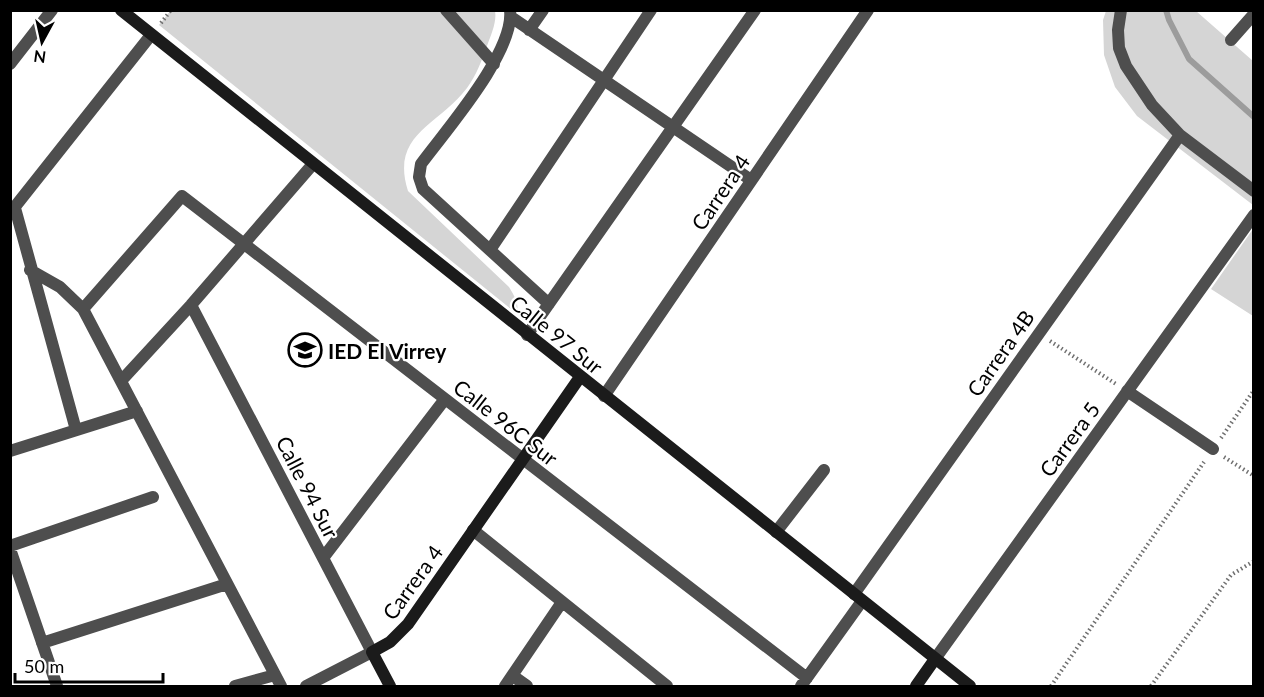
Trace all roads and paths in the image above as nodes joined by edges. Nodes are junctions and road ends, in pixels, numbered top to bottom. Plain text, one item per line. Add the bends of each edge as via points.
1 (52, 10) edge
2 (121, 10) edge
3 (446, 10) edge
4 (543, 10) edge
5 (651, 10) edge
6 (755, 10) edge
7 (868, 10) edge
8 (1121, 10) edge
9 (510, 14) edge
10 (1254, 14) edge
11 (529, 30) junction
12 (151, 35) junction
13 (1231, 40) dead end
14 (10, 64) edge
15 (494, 64) junction
16 (603, 80) junction
17 (673, 127) junction
18 (1180, 135) junction
19 (313, 164) junction
20 (751, 180) junction
21 (1254, 191) edge
22 (13, 210) edge
23 (1254, 215) edge
24 (244, 244) junction
25 (490, 250) junction
26 (30, 270) junction
27 (549, 303) junction
28 (192, 305) junction
29 (83, 309) junction
30 (1038, 333) junction
31 (527, 335) junction
32 (579, 377) junction
33 (121, 381) junction
34 (1254, 390) edge
35 (1127, 391) junction
36 (604, 396) junction
37 (445, 399) junction
38 (137, 411) junction
39 (76, 430) junction
40 (1213, 449) junction
41 (10, 451) edge
42 (522, 459) junction
43 (824, 470) dead end
44 (1254, 476) edge
45 (153, 497) dead end
46 (473, 530) junction
47 (776, 532) junction
48 (10, 548) edge
49 (323, 558) junction
50 (1254, 561) edge
51 (227, 584) junction
52 (858, 597) junction
53 (562, 602) junction
54 (42, 643) junction
55 (372, 652) junction
56 (935, 659) junction
57 (275, 675) junction
58 (513, 676) junction
59 (804, 682) edge
60 (57, 687) edge
61 (235, 687) edge
62 (281, 687) edge
63 (306, 687) edge
64 (390, 687) edge
65 (505, 687) edge
66 (526, 687) edge
67 (667, 687) edge
68 (916, 687) edge
69 (970, 687) edge
70 (1051, 687) edge
71 (1151, 687) edge

1 - 14 street
2 - 12 street, Calle 97 Sur
3 - 15 street
4 - 11 street
5 - 16 street
6 - 17 street
7 - 20 street, Carrera 4
8 - 18 street via 1119,48 1126,66 1152,105
9 - 11 street
9 - 15 street via 505,42
10 - 13 street
11 - 16 street
12 - 19 street, Calle 97 Sur
12 - 22 street
15 - 25 street via 421,164 419,177 423,189
16 - 17 street
16 - 25 street
17 - 20 street
17 - 27 street
18 - 21 street
18 - 30 street, Carrera 4B
19 - 24 street
19 - 31 street, Calle 97 Sur
20 - 36 street, Carrera 4
22 - 26 street
23 - 35 street, Carrera 5
24 - 28 street
24 - 29 street, Calle 96C Sur via 182,196
24 - 37 street, Calle 96C Sur
25 - 27 street
26 - 29 street via 60,287
26 - 39 street
27 - 31 street
28 - 33 street
28 - 49 street, Calle 94 Sur
29 - 33 street
30 - 35 path
30 - 52 street, Carrera 4B
31 - 32 street, Calle 97 Sur
32 - 36 street, Calle 97 Sur
32 - 42 street, Carrera 4
33 - 38 street
34 - 40 path
35 - 40 street
35 - 56 street, Carrera 5
36 - 47 street, Calle 97 Sur
37 - 42 street, Calle 96C Sur
37 - 49 street
38 - 39 street
38 - 51 street
39 - 41 street
40 - 44 path
40 - 70 path
42 - 46 street, Carrera 4
42 - 59 street, Calle 96C Sur
43 - 47 street
45 - 48 street
46 - 53 street
46 - 55 street, Carrera 4 via 400,634
47 - 52 street, Calle 97 Sur
48 - 54 street
49 - 55 street, Calle 94 Sur
50 - 71 path via 1231,575
51 - 54 street
51 - 57 street
52 - 56 street, Calle 97 Sur
52 - 59 street, Carrera 4B
53 - 58 street
53 - 67 street
54 - 60 street
55 - 63 street, Carrera 4
55 - 64 street, Calle 94 Sur
56 - 68 street, Carrera 5
56 - 69 street, Calle 97 Sur
57 - 61 street
57 - 62 street
58 - 65 street
58 - 66 street

